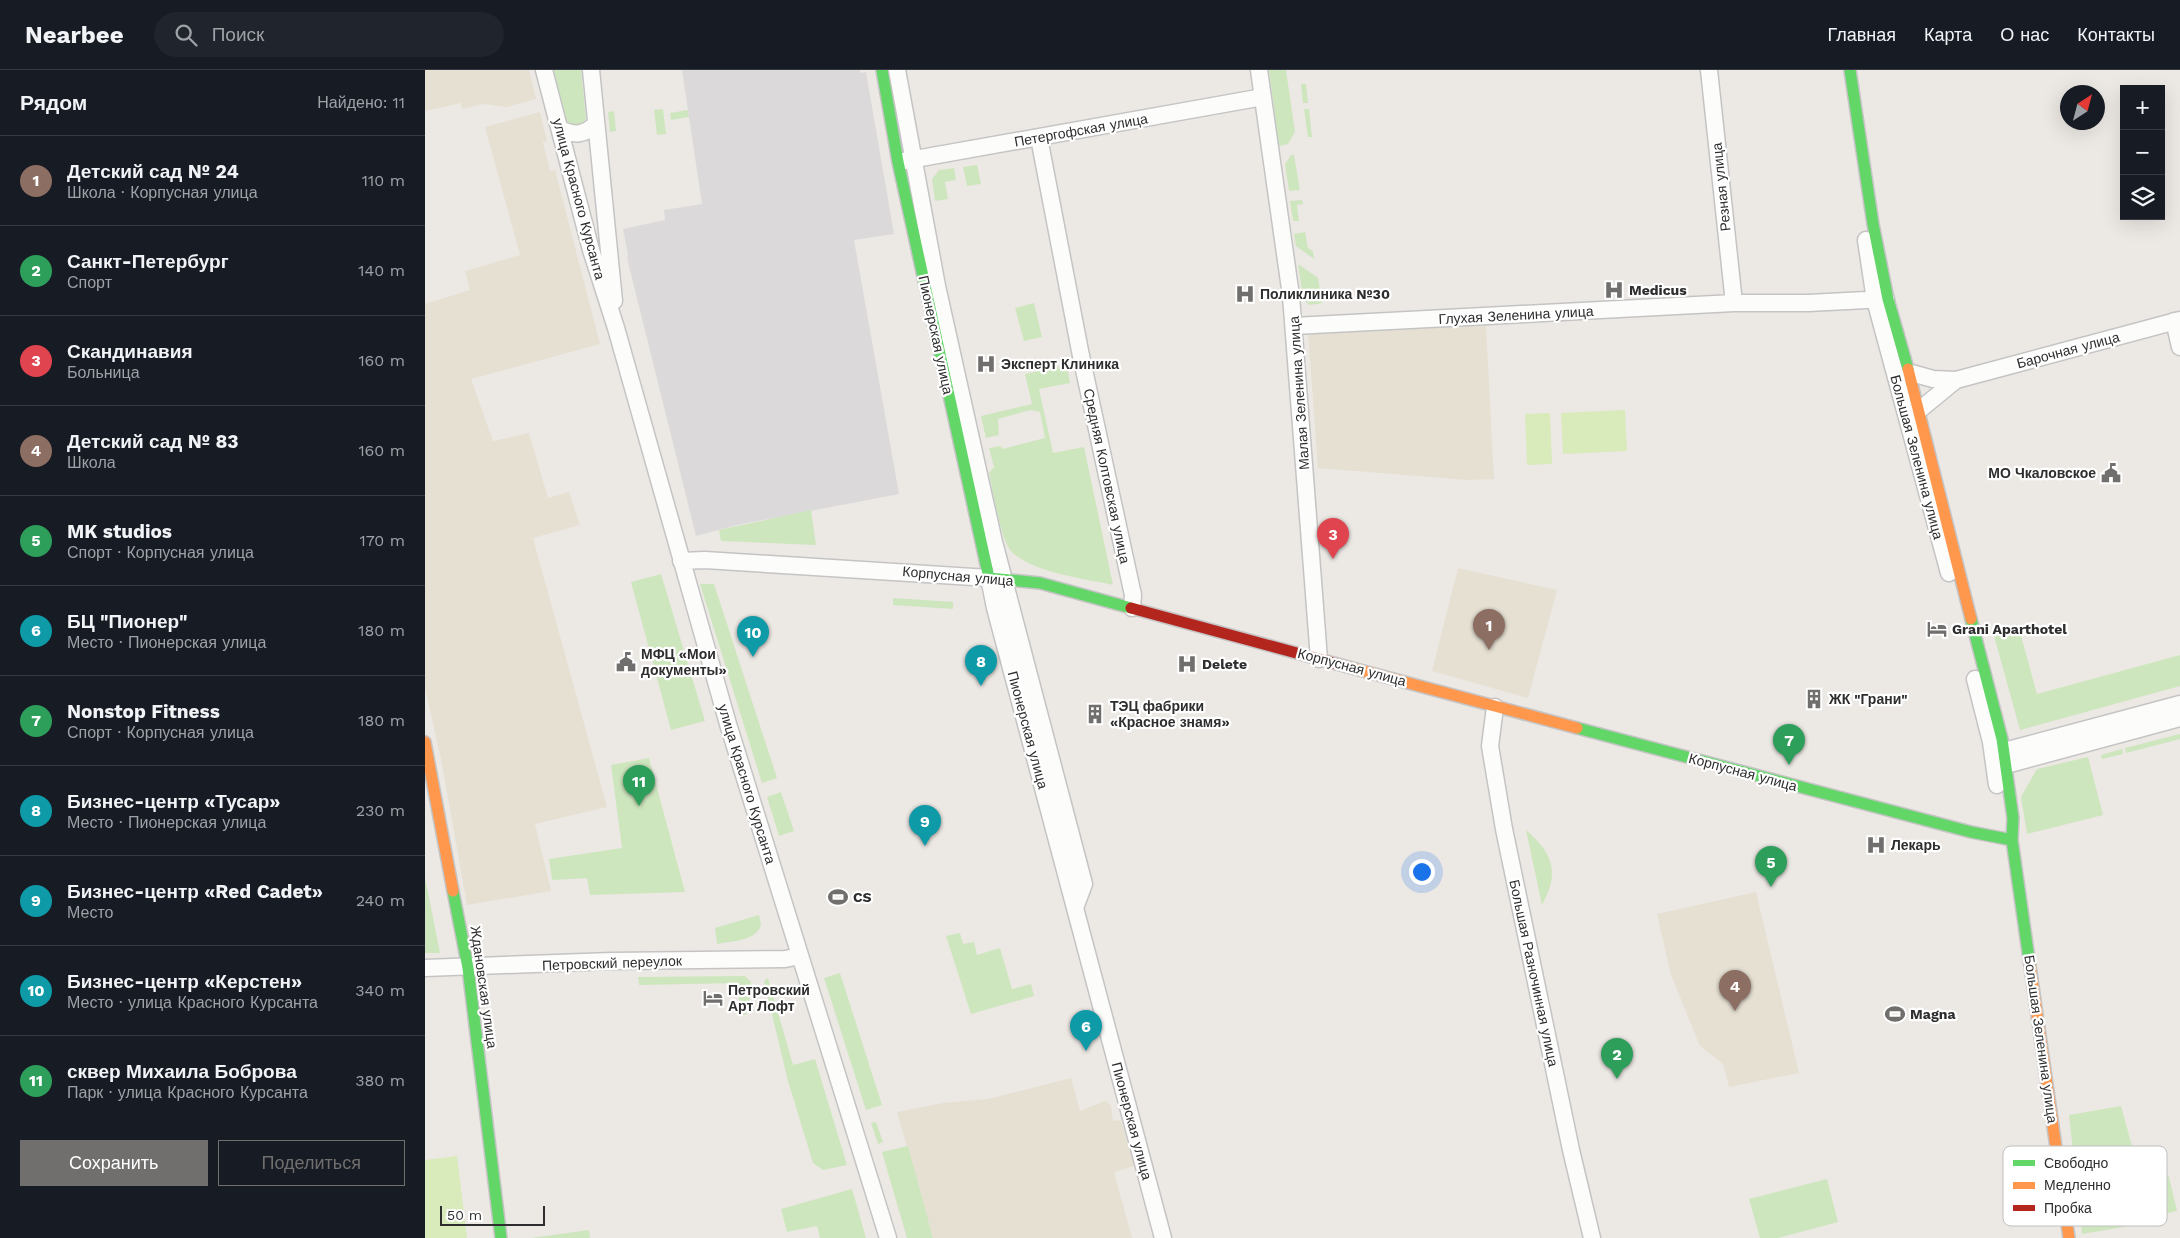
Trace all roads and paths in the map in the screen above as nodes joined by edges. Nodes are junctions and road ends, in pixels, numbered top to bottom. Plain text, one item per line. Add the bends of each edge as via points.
1 (544, 70) edge
2 (591, 70) edge
3 (882, 70) edge
4 (897, 70) edge
5 (1259, 70) edge
6 (1709, 70) edge
7 (1839, 70) edge
8 (1850, 70) edge
9 (1263, 97) junction
10 (596, 124) junction
11 (560, 129) junction
12 (1039, 138) junction
13 (906, 161) junction
14 (1881, 300) junction
15 (1734, 303) junction
16 (2177, 321) edge
17 (1294, 326) junction
18 (616, 328) junction
19 (2180, 347) edge
20 (1908, 372) junction
21 (1956, 380) junction
22 (1917, 412) junction
23 (681, 561) junction
24 (996, 579) junction
25 (1132, 608) junction
26 (1319, 659) junction
27 (2180, 704) edge
28 (1495, 707) junction
29 (2180, 718) edge
30 (425, 742) edge
31 (2005, 758) junction
32 (429, 825) dead end
33 (2012, 840) junction
34 (1075, 908) junction
35 (800, 956) junction
36 (425, 968) edge
37 (463, 968) junction
38 (2056, 1146) edge
39 (482, 1180) dead end
40 (501, 1238) edge
41 (888, 1238) edge
42 (1163, 1238) edge
43 (1592, 1238) edge

1 - 11 street, улица Красного Курсанта
2 - 10 street, улица Красного Курсанта
3 - 13 main road, Пионерская улица
4 - 13 street, Пионерская улица
5 - 9 street, Малая Зеленина улица
6 - 15 street, Резная улица
7 - 14 street, Большая Зеленина улица
8 - 14 main road, Большая Зеленина улица
9 - 12 street, Петергофская улица
9 - 17 street, Малая Зеленина улица
10 - 11 street via 587,132 578,134
10 - 18 street, улица Красного Курсанта
11 - 18 street, улица Красного Курсанта via 591,250
12 - 13 street, Петергофская улица
12 - 25 street, Средняя Колтовская улица via 1081,356 1133,595
13 - 24 street, Пионерская улица via 937,286
14 - 15 street, Глухая Зеленина улица
14 - 20 main road, Большая Зеленина улица
14 - 33 street, Большая Зеленина улица via 1991,742 2000,804
15 - 17 street, Глухая Зеленина улица
16 - 19 street
16 - 21 street, Барочная улица
17 - 26 street, Малая Зеленина улица
18 - 23 street, улица Красного Курсанта
20 - 21 street, Барочная улица via 1933,379
20 - 22 main road, Большая Зеленина улица
21 - 22 street, Барочная улица
22 - 31 main road, Большая Зеленина улица
23 - 24 street, Корпусная улица
23 - 35 street, улица Красного Курсанта
24 - 25 main road, Корпусная улица via 1040,583
24 - 34 street, Пионерская улица via 995,608
24 - 34 street, Пионерская улица via 1083,884
25 - 26 main road, Корпусная улица
26 - 28 main road, Корпусная улица
27 - 31 street
28 - 33 main road, Корпусная улица
28 - 43 street, Большая Разночинная улица via 1490,746 1504,829
29 - 31 street
30 - 37 main road, Ждановская улица
31 - 33 main road, Большая Зеленина улица via 2013,818
32 - 37 main road, Ждановская улица
33 - 38 main road, Большая Зеленина улица
34 - 42 street, Пионерская улица
35 - 37 street, Петровский переулок
35 - 41 street, улица Красного Курсанта
36 - 37 street, Петровский переулок
37 - 39 main road, Ждановская улица
37 - 40 main road, Ждановская улица

